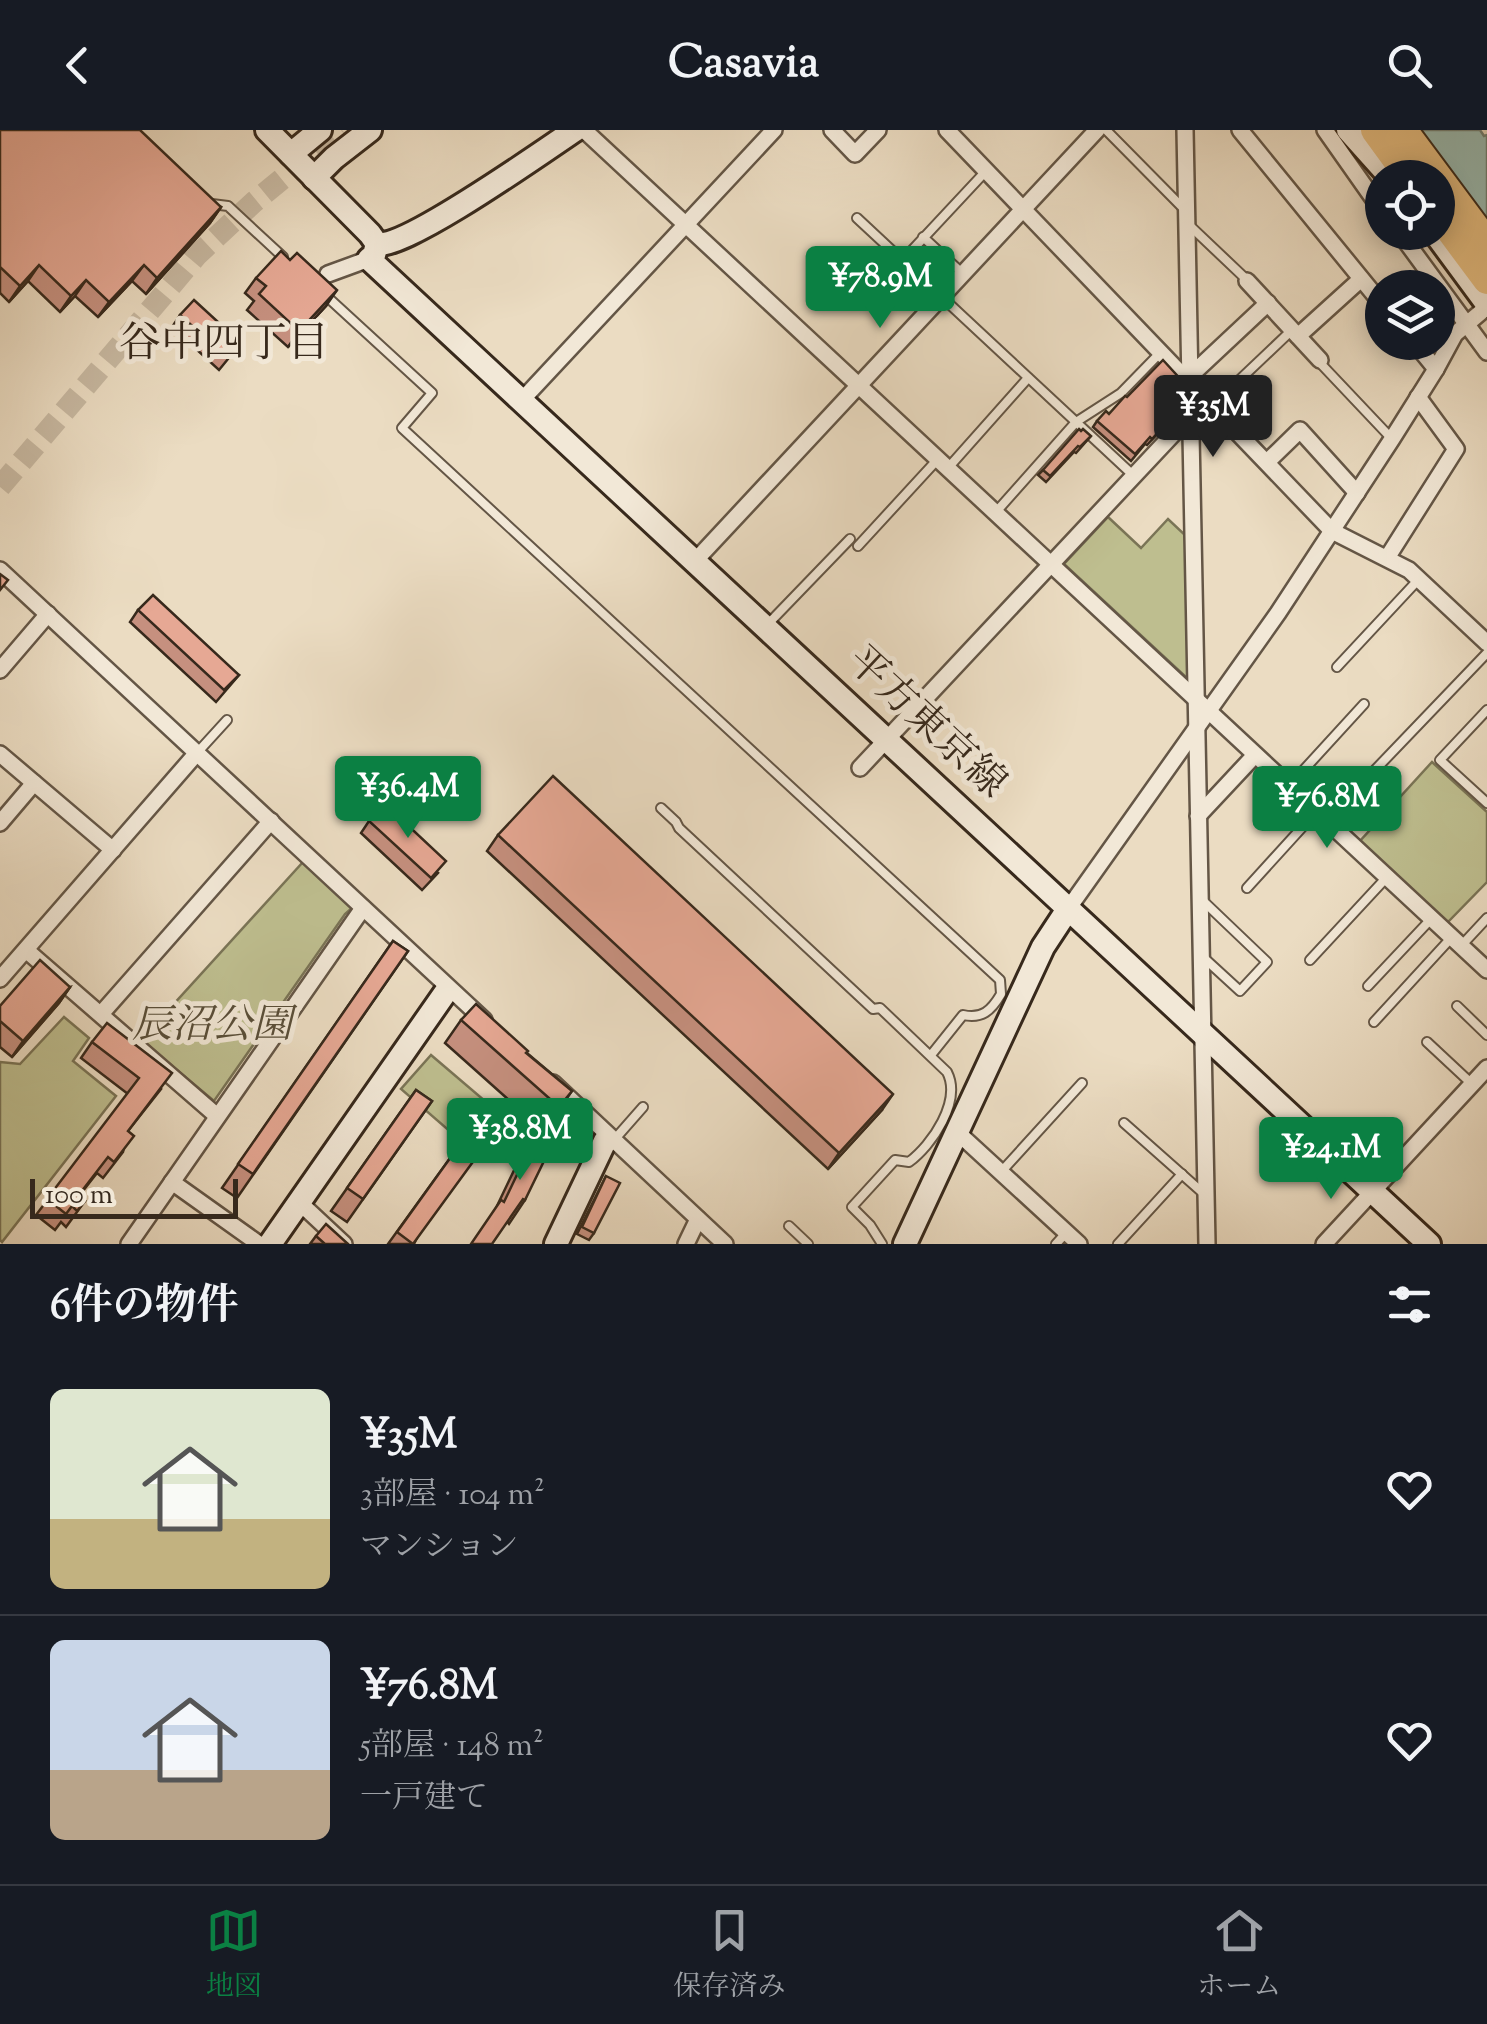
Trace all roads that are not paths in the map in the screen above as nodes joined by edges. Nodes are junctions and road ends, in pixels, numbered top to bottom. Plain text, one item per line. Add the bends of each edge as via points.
1 (267, 130) edge
2 (320, 130) edge
3 (370, 130) edge
4 (575, 130) edge
5 (584, 130) edge
6 (774, 130) edge
7 (832, 130) edge
8 (878, 130) edge
9 (947, 130) edge
10 (1097, 130) edge
11 (1106, 130) edge
12 (1185, 130) edge
13 (1240, 130) edge
14 (1324, 130) edge
15 (1348, 130) edge
16 (1375, 130) edge
17 (1403, 130) edge
18 (291, 154) junction
19 (1375, 160) edge
20 (1397, 160) edge
21 (986, 171) junction
22 (314, 178) junction
23 (1365, 187) edge
24 (199, 192) edge
25 (1024, 210) junction
26 (1185, 215) junction
27 (857, 218) dead end
28 (685, 224) junction
29 (1455, 237) edge
30 (923, 238) junction
31 (1487, 243) edge
32 (1412, 250) edge
33 (1447, 250) edge
34 (373, 252) junction
35 (902, 260) junction
36 (298, 270) edge
37 (328, 274) dead end
38 (963, 274) junction
39 (1361, 279) junction
40 (1487, 280) edge
41 (1247, 281) joint
42 (312, 283) edge
43 (1365, 284) edge
44 (942, 298) junction
45 (1268, 303) junction
46 (1487, 305) edge
47 (1467, 324) junction
48 (1295, 333) junction
49 (1487, 352) edge
50 (1160, 354) junction
51 (1320, 360) joint
52 (1429, 360) edge
53 (1436, 369) junction
54 (1028, 378) junction
55 (1189, 380) junction
56 (859, 386) junction
57 (1418, 397) junction
58 (522, 400) junction
59 (1211, 406) junction
60 (1190, 416) junction
61 (1076, 422) junction
62 (1392, 439) junction
63 (1267, 462) junction
64 (943, 463) junction
65 (1134, 476) junction
66 (1357, 492) junction
67 (996, 512) junction
68 (1332, 531) junction
69 (850, 539) dead end
70 (858, 546) dead end
71 (1387, 558) junction
72 (695, 560) junction
73 (1052, 565) junction
74 (0, 570) edge
75 (1419, 579) junction
76 (48, 614) junction
77 (765, 627) junction
78 (1487, 643) edge
79 (1487, 653) edge
80 (1337, 667) dead end
81 (0, 670) edge
82 (1364, 704) dead end
83 (1202, 706) junction
84 (1487, 710) edge
85 (226, 720) dead end
86 (1196, 731) junction
87 (886, 740) junction
88 (0, 754) edge
89 (196, 754) junction
90 (1255, 755) junction
91 (860, 768) dead end
92 (34, 784) junction
93 (1289, 786) junction
94 (1487, 803) edge
95 (661, 808) dead end
96 (1198, 816) junction
97 (1322, 816) junction
98 (271, 821) junction
99 (0, 823) edge
100 (112, 850) junction
101 (1387, 877) junction
102 (1247, 888) dead end
103 (1200, 897) junction
104 (363, 908) junction
105 (1068, 909) junction
106 (1432, 918) junction
107 (1487, 918) edge
108 (1456, 942) junction
109 (26, 950) junction
110 (1201, 956) junction
111 (1310, 960) dead end
112 (1485, 964) edge
113 (0, 979) edge
114 (1368, 986) dead end
115 (447, 990) junction
116 (1456, 1006) dead end
117 (101, 1014) junction
118 (1374, 1022) dead end
119 (492, 1028) edge
120 (1202, 1035) junction
121 (1487, 1035) edge
122 (1427, 1042) dead end
123 (931, 1055) junction
124 (536, 1068) edge
125 (1487, 1068) edge
126 (1082, 1083) dead end
127 (1472, 1084) junction
128 (643, 1106) dead end
129 (218, 1116) junction
130 (1124, 1124) dead end
131 (957, 1132) junction
132 (609, 1139) junction
133 (1001, 1172) junction
134 (1182, 1174) junction
135 (172, 1182) junction
136 (1372, 1191) junction
137 (1206, 1196) junction
138 (299, 1202) junction
139 (698, 1219) junction
140 (788, 1226) dead end
141 (1061, 1238) edge
142 (129, 1244) edge
143 (258, 1244) edge
144 (270, 1244) edge
145 (344, 1244) edge
146 (556, 1244) edge
147 (686, 1244) edge
148 (725, 1244) edge
149 (808, 1244) edge
150 (882, 1244) edge
151 (905, 1244) edge
152 (1079, 1244) edge
153 (1118, 1244) edge
154 (1207, 1244) edge
155 (1324, 1244) edge
156 (1429, 1244) edge

1 - 18 street, 平方東京線
2 - 18 street
3 - 22 street
4 - 34 street via 436,220
5 - 28 street
6 - 28 street
7 - 8 street via 855,154
9 - 21 street
10 - 25 street
11 - 26 lane
12 - 26 street
13 - 39 street
14 - 23 street
15 - 19 street
16 - 20 highway
17 - 31 highway
18 - 22 street, 平方東京線
21 - 25 street
21 - 30 lane
22 - 34 street, 平方東京線 via 370,234
24 - 36 lane via 212,204 228,206
25 - 38 street
25 - 50 street
26 - 41 lane
26 - 55 street
27 - 35 lane
28 - 56 street
28 - 58 street
29 - 40 highway
30 - 35 lane
30 - 38 lane
32 - 47 street
33 - 46 street
34 - 37 street
34 - 58 street, 平方東京線
35 - 44 lane
38 - 44 street
39 - 43 street
39 - 48 street
41 - 45 street
42 - 123 lane via 432,393 402,428 1000,980 1001,994 988,1012 963,1014
44 - 54 lane
44 - 56 street
45 - 48 street
45 - 55 street
46 - 47 street
47 - 49 street
47 - 53 street
48 - 51 street
48 - 59 lane
50 - 55 street
50 - 61 lane via 1120,394
51 - 62 lane
52 - 53 street
53 - 57 street
54 - 61 lane
54 - 64 lane
55 - 59 street
55 - 60 street
56 - 64 street
56 - 72 street
57 - 62 street
57 - 71 street via 1456,449
58 - 72 street, 平方東京線
59 - 63 street
60 - 65 street
60 - 83 street
61 - 65 lane
61 - 67 lane
62 - 66 street
63 - 66 street via 1300,430
63 - 68 street
64 - 67 street
64 - 70 lane
65 - 73 street
66 - 68 street
67 - 73 street
68 - 71 street
68 - 83 street via 1278,613
69 - 77 lane
71 - 75 street
72 - 77 street, 平方東京線
73 - 83 street
73 - 87 street
74 - 76 street
75 - 78 street
75 - 80 lane
76 - 81 street
76 - 89 street
77 - 87 street, 平方東京線
79 - 97 lane
82 - 93 lane
83 - 86 street
83 - 90 street
84 - 94 lane via 1440,760
85 - 89 lane
86 - 96 street
86 - 105 street
87 - 91 street
87 - 105 street, 平方東京線
88 - 92 street
89 - 98 street
89 - 100 street
90 - 93 street
90 - 96 street
92 - 99 street
92 - 100 street
93 - 97 street
95 - 123 lane via 873,1009 880,1008
96 - 103 street
97 - 101 street
97 - 102 lane
98 - 104 street
98 - 117 street
100 - 109 street
101 - 106 street
101 - 111 lane
103 - 110 street
103 - 110 lane via 1268,962 1240,991
104 - 115 street
104 - 129 street
105 - 120 street, 平方東京線
105 - 131 street via 1043,947
106 - 108 street
106 - 114 lane
107 - 108 lane
108 - 112 street
108 - 118 lane
109 - 113 street
109 - 117 street
110 - 120 street
115 - 119 street
115 - 138 street
116 - 121 lane
117 - 129 street
120 - 136 street, 平方東京線
120 - 137 street
122 - 127 lane
123 - 150 lane via 952,1080 940,1124 925,1150 909,1162 895,1160 852,1207
124 - 132 street
125 - 127 street
126 - 133 lane
127 - 136 street
128 - 132 lane
129 - 135 street
130 - 134 lane
131 - 133 street
131 - 151 street
132 - 139 street
132 - 146 street
133 - 141 street
134 - 137 lane
134 - 153 lane
135 - 142 street
135 - 143 street
136 - 155 street
136 - 156 street, 平方東京線
137 - 154 street
138 - 144 street
138 - 145 street
139 - 147 street
139 - 148 street
140 - 149 lane
141 - 152 street

